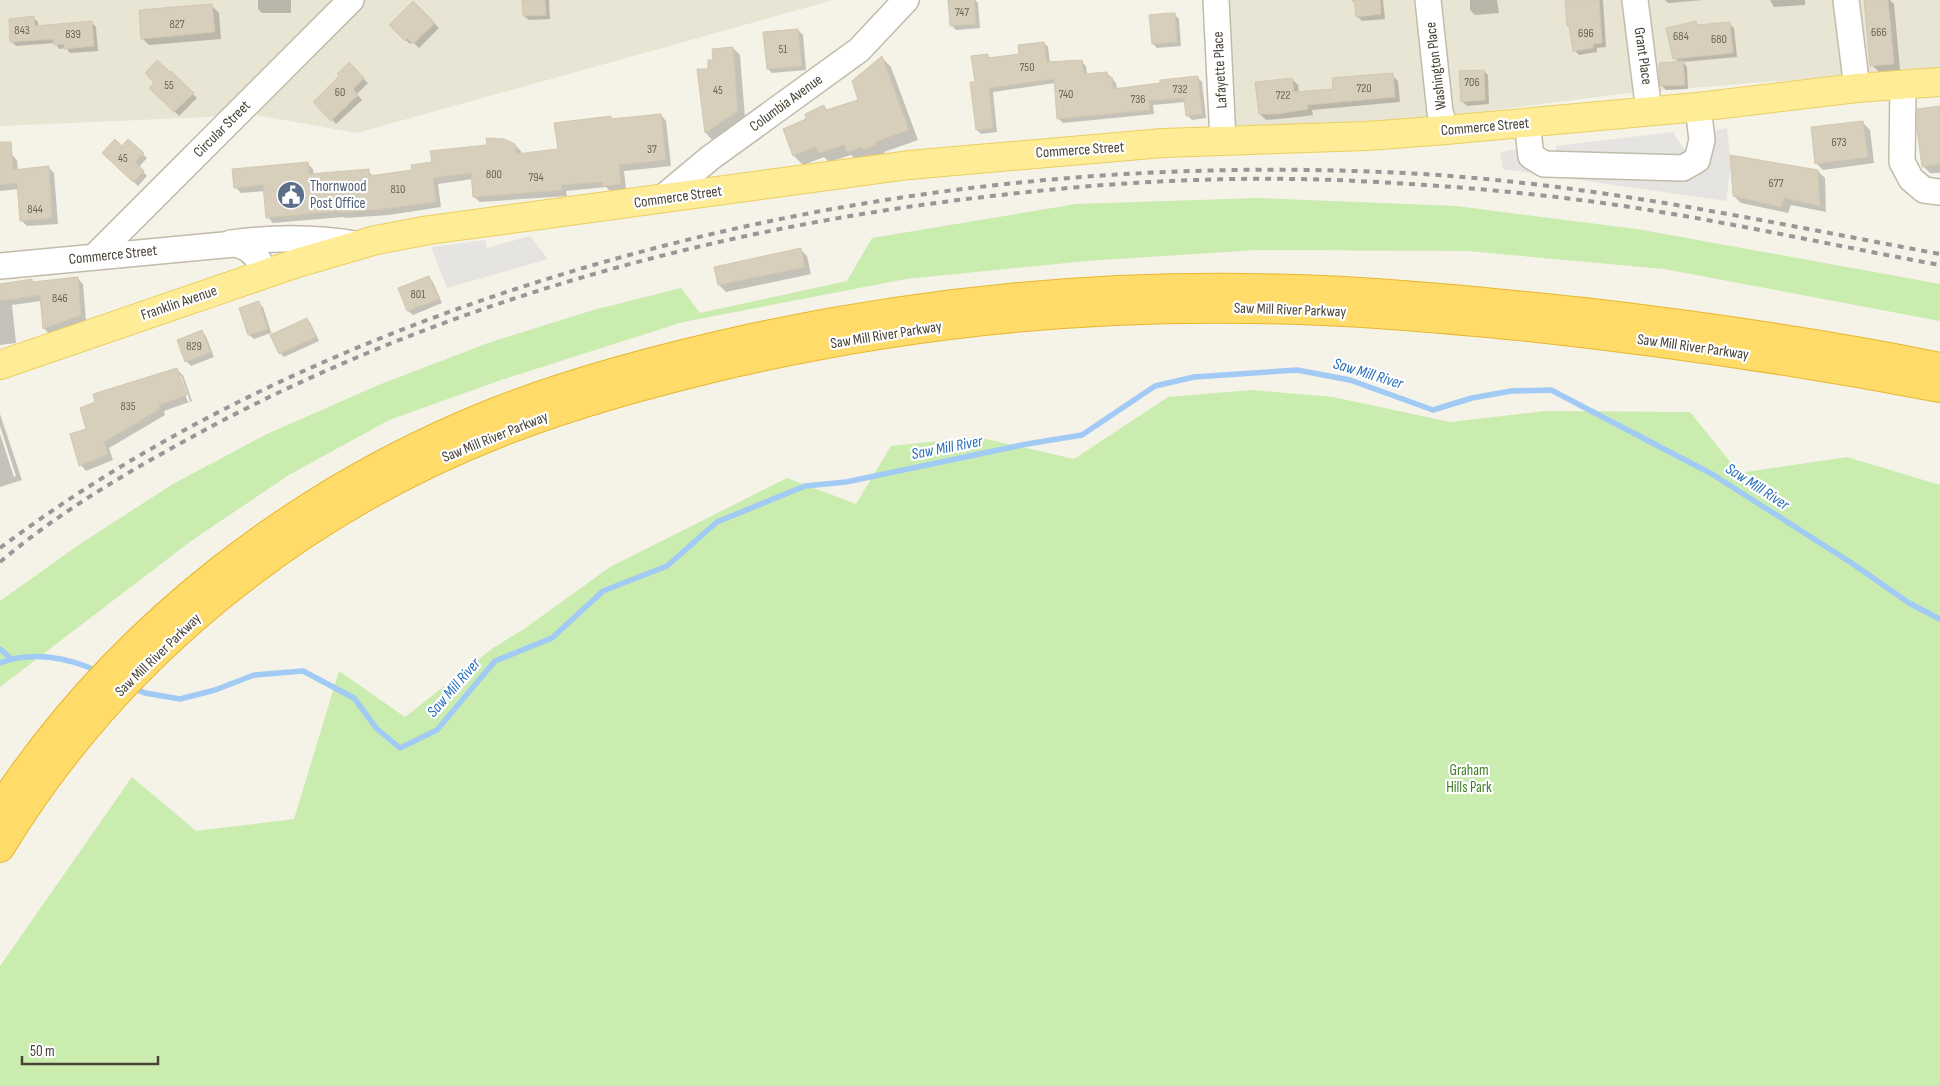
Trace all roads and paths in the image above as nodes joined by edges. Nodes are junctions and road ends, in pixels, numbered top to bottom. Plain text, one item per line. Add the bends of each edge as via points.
1 (350, 0) edge
2 (906, 0) edge
3 (1216, 0) edge
4 (1428, 0) edge
5 (1636, 0) edge
6 (1846, 0) edge
7 (1940, 82) edge
8 (1903, 84) junction
9 (1857, 88) junction
10 (1698, 107) junction
11 (1649, 112) junction
12 (1527, 123) junction
13 (1446, 130) junction
14 (1223, 140) junction
15 (1940, 192) edge
16 (661, 199) junction
17 (225, 244) junction
18 (360, 245) junction
19 (94, 257) junction
20 (0, 266) edge
21 (266, 273) junction
22 (0, 365) edge
23 (1940, 367) edge
24 (1940, 388) edge
25 (138, 657) junction
26 (98, 699) junction
27 (0, 808) edge
28 (0, 848) edge

1 - 19 street, Circular Street
2 - 16 street, Columbia Avenue via 859,50 710,158
3 - 14 street, Lafayette Place
4 - 13 street, Washington Place via 1440,112
5 - 11 street, Grant Place
6 - 9 street
7 - 8 main road, Commerce Street
8 - 9 main road, Commerce Street
8 - 15 street via 1902,162 1911,179 1924,190
9 - 10 main road, Commerce Street
10 - 11 main road, Commerce Street
10 - 12 street via 1702,140 1697,160 1683,168 1544,164 1531,156
11 - 12 main road, Commerce Street
12 - 13 main road, Commerce Street
13 - 14 main road, Commerce Street
14 - 16 main road, Commerce Street via 909,165
16 - 18 main road, Commerce Street via 429,230
17 - 18 street, Commerce Street via 294,237
17 - 19 street, Commerce Street
17 - 21 street, Commerce Street via 247,247 256,255
18 - 21 main road, Franklin Avenue
19 - 20 street, Commerce Street
21 - 22 main road, Franklin Avenue
23 - 25 highway, Saw Mill River Parkway via 1790,340 1627,317 1478,301 1328,290 1094,291 985,300 853,318 722,344 617,372 530,399 438,437 356,479 263,538 191,594
24 - 25 highway, Saw Mill River Parkway via 1649,341 1324,311 1208,308 1109,311 984,321 885,334 755,358 658,382 561,411 469,446 379,490 294,541
25 - 26 highway, Saw Mill River Parkway
26 - 27 highway, Saw Mill River Parkway via 46,744
26 - 28 highway, Saw Mill River Parkway

